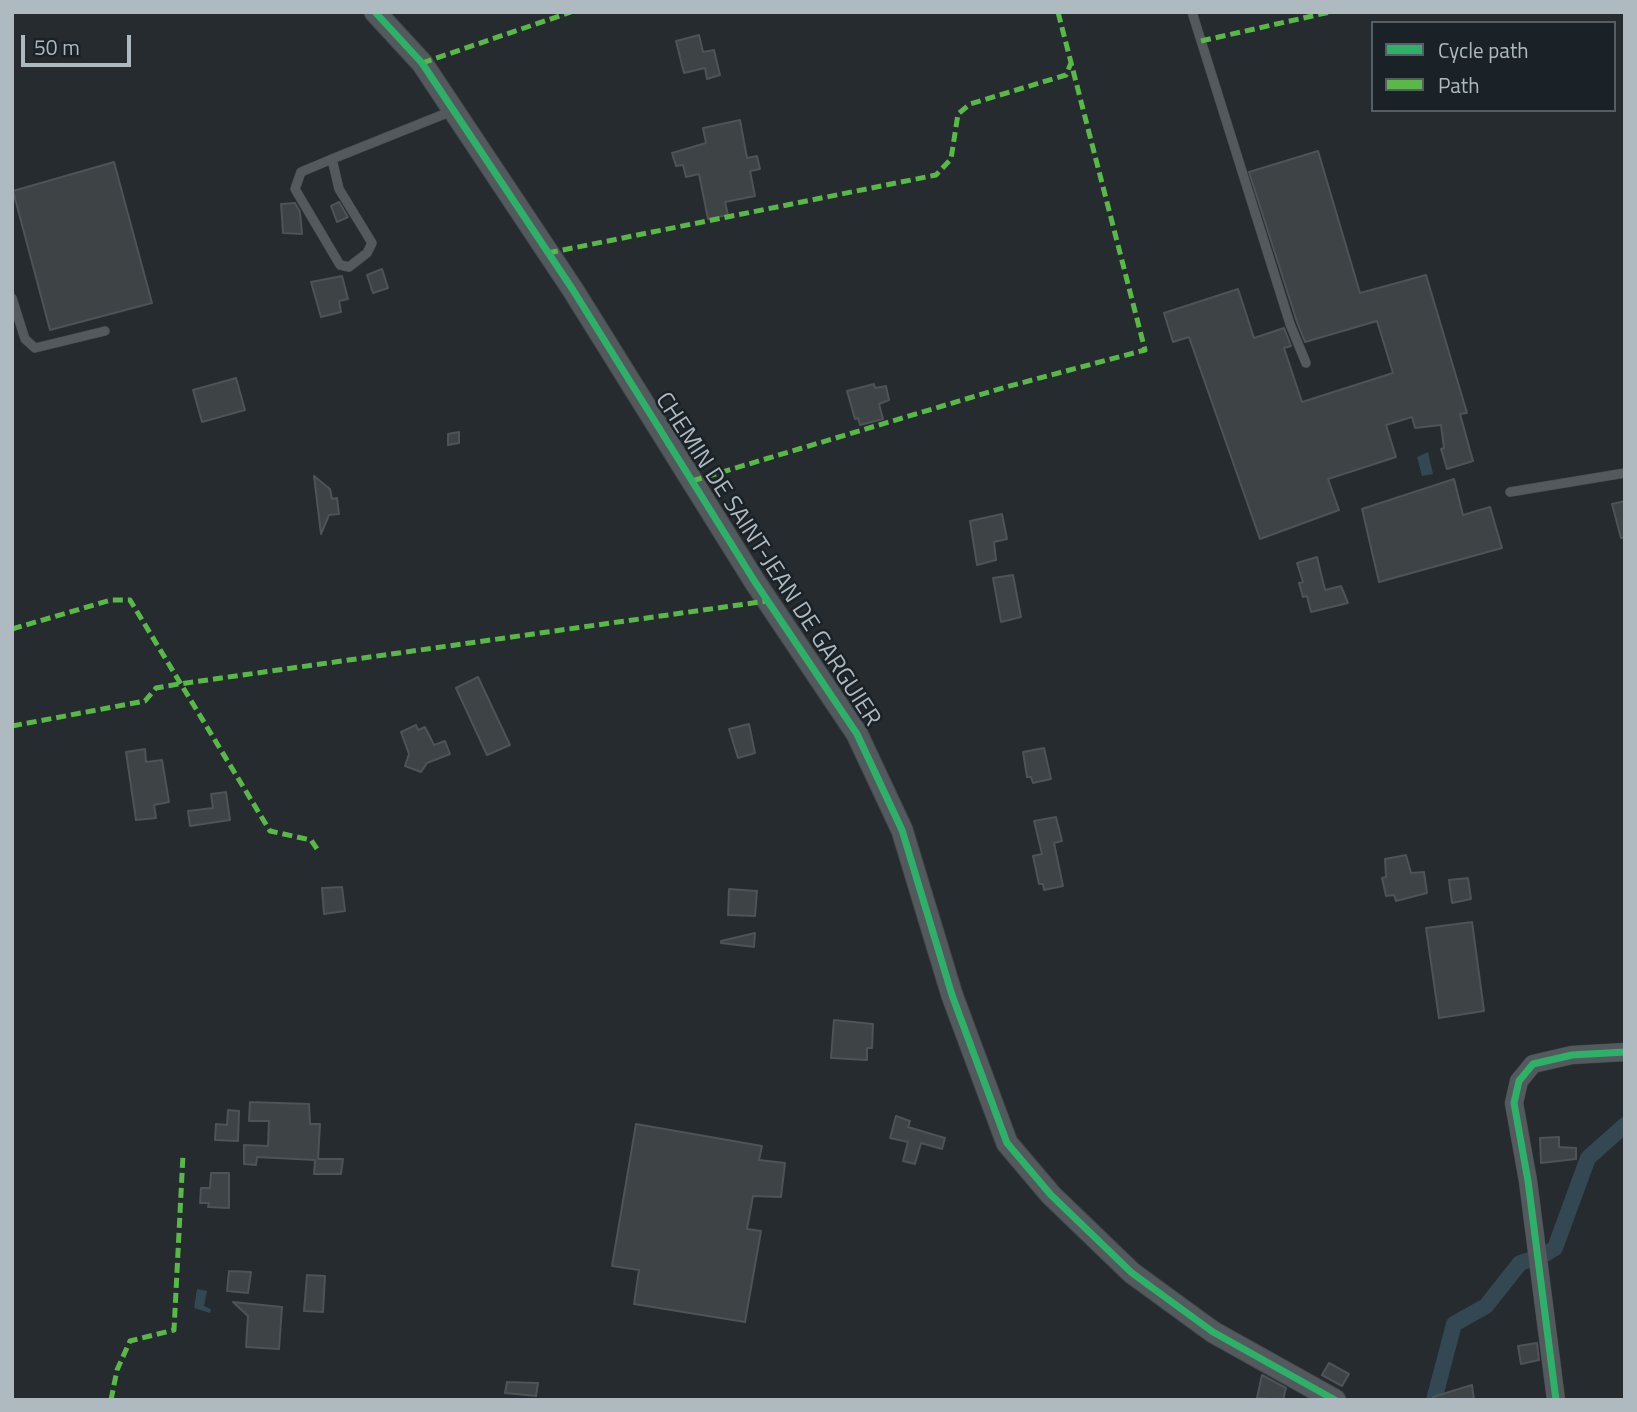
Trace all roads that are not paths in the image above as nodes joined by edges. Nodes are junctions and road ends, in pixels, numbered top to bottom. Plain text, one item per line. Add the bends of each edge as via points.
1 (375, 12) edge
2 (1192, 12) edge
3 (453, 110) junction
4 (332, 159) junction
5 (12, 298) edge
6 (105, 331) dead end
7 (1306, 363) dead end
8 (1625, 473) edge
9 (1510, 492) dead end
10 (1625, 1052) edge
11 (1335, 1400) edge
12 (1556, 1400) edge

1 - 3 street, CHEMIN DE SAINT-JEAN DE GARGUIER via 422,64
2 - 7 lane
3 - 4 lane
3 - 11 street, CHEMIN DE SAINT-JEAN DE GARGUIER via 857,734 902,830 953,995 1007,1143 1051,1195 1132,1273 1213,1332
4 - 4 lane via 339,189 372,243 349,267 340,265 295,189 301,172
5 - 6 lane via 25,339 35,348
8 - 9 lane
10 - 12 street via 1572,1055 1533,1064 1519,1081 1514,1104

